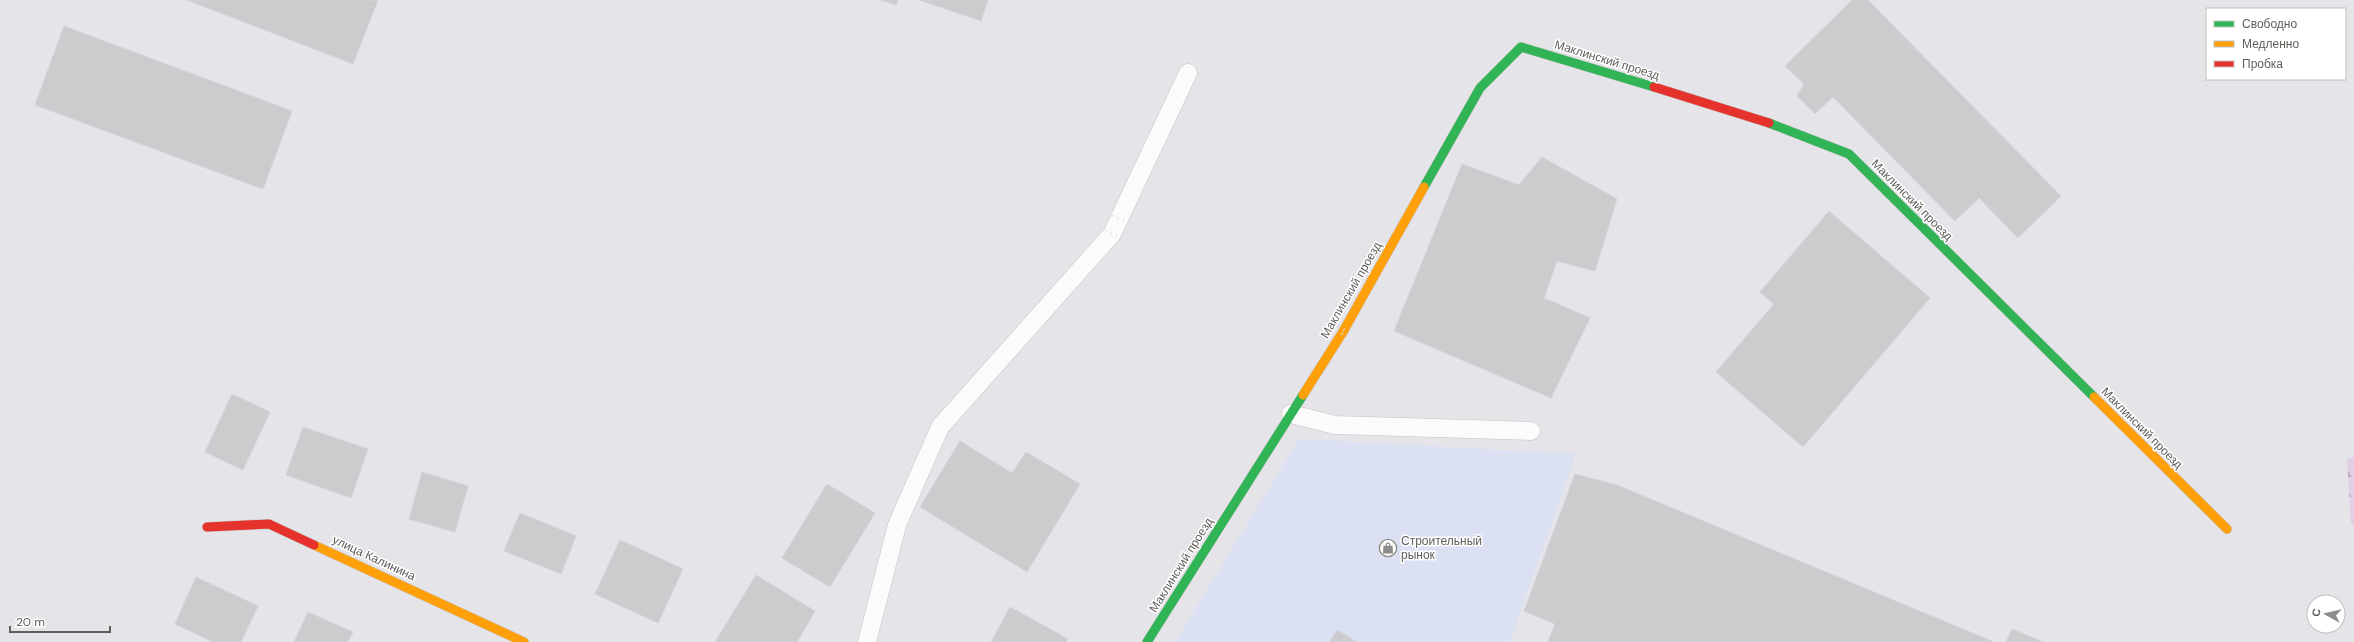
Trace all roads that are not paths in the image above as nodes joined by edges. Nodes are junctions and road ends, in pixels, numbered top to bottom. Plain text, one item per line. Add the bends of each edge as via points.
1 (1188, 73) dead end
2 (1290, 414) junction
3 (1531, 431) dead end
4 (207, 527) dead end
5 (2227, 529) dead end
6 (524, 642) edge
7 (867, 642) edge
8 (1147, 642) edge

1 - 7 lane via 1112,234 940,427 897,525
2 - 3 lane via 1335,425
2 - 5 street, Маклинский проезд via 1344,330 1480,88 1521,47 1748,115 1849,154
2 - 8 street, Маклинский проезд
4 - 6 street, улица Калинина via 269,524

